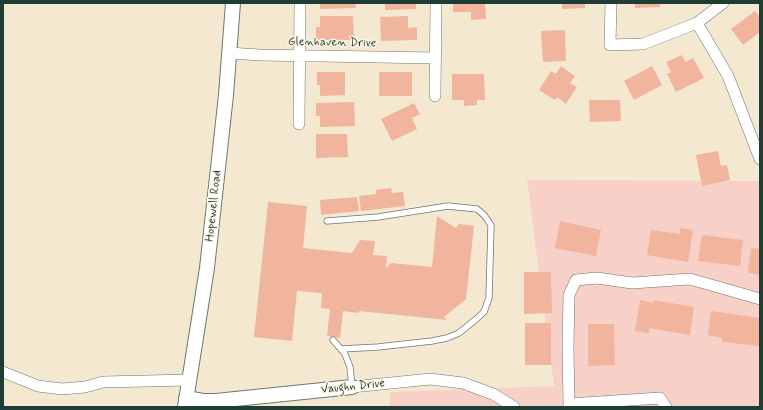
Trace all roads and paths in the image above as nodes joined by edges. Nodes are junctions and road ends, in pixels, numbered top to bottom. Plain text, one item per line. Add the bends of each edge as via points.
1 (233, 3) edge
2 (300, 3) edge
3 (436, 3) edge
4 (611, 3) edge
5 (723, 3) edge
6 (697, 24) junction
7 (229, 53) junction
8 (299, 56) junction
9 (435, 58) junction
10 (434, 96) dead end
11 (299, 124) dead end
12 (760, 159) edge
13 (327, 221) dead end
14 (760, 299) edge
15 (333, 340) dead end
16 (341, 349) junction
17 (3, 372) edge
18 (189, 380) junction
19 (352, 387) junction
20 (186, 402) edge
21 (569, 405) edge
22 (514, 407) edge
23 (666, 407) edge

1 - 7 street, Hopewell Road
2 - 8 street
3 - 9 street
4 - 6 street via 610,45 643,44
5 - 6 street
6 - 12 street via 728,76
7 - 8 street, Glenhaven Drive
7 - 18 street, Hopewell Road via 207,268
8 - 9 street, Glenhaven Drive
8 - 11 street
9 - 10 street
13 - 16 lane via 378,217 448,206 477,208 490,225 489,298 480,316 459,333 447,338
14 - 21 street via 690,279 632,283 597,278 576,280 569,295
15 - 16 lane
16 - 19 lane via 350,367
17 - 18 street via 38,386 62,389 103,382
18 - 20 street, Hopewell Road
19 - 20 street, Vaughn Drive
19 - 22 street, Vaughn Drive via 430,379 463,383 493,394
21 - 23 street via 660,398

